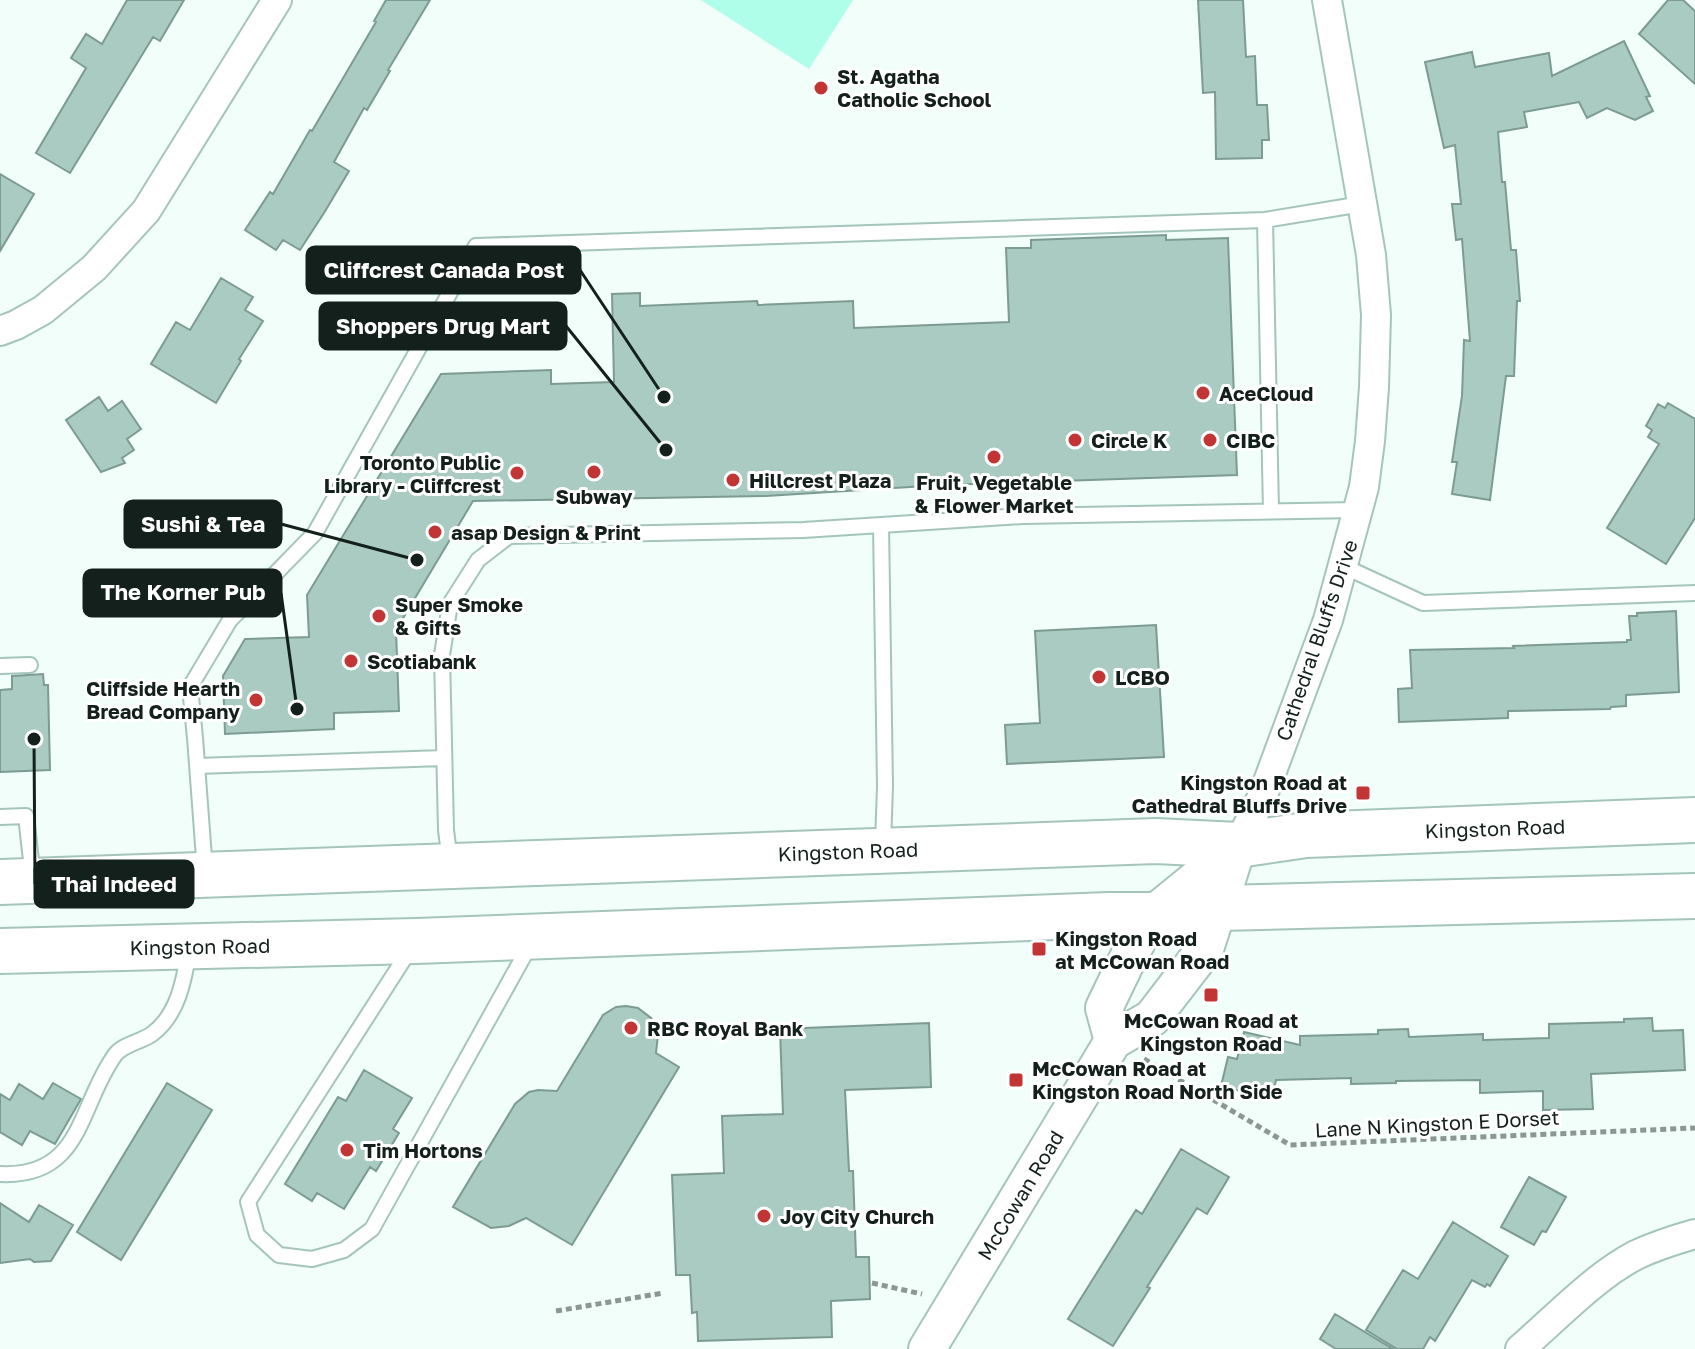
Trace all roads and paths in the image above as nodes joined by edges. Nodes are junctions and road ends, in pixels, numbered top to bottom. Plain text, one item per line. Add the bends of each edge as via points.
1 (277, 0) edge
2 (1327, 0) edge
3 (1362, 204) junction
4 (1265, 220) junction
5 (0, 331) edge
6 (1358, 510) junction
7 (1271, 511) junction
8 (881, 525) junction
9 (1343, 566) junction
10 (1695, 593) edge
11 (30, 665) dead end
12 (0, 666) edge
13 (444, 758) junction
14 (197, 766) junction
15 (0, 817) edge
16 (1695, 820) edge
17 (1238, 845) junction
18 (883, 849) junction
19 (451, 867) junction
20 (205, 875) junction
21 (17, 880) edge
22 (1695, 896) edge
23 (1219, 908) junction
24 (1152, 915) junction
25 (535, 935) junction
26 (416, 941) junction
27 (190, 947) junction
28 (0, 951) edge
29 (1113, 1041) junction
30 (1695, 1128) edge
31 (0, 1174) edge
32 (1695, 1234) edge
33 (872, 1283) dead end
34 (663, 1293) dead end
35 (956, 1301) junction
36 (556, 1311) dead end
37 (927, 1349) edge
38 (1520, 1349) edge

1 - 5 street via 146,211 94,268 43,310
2 - 3 street, Cathedral Bluffs Drive
3 - 4 lane
3 - 6 street, Cathedral Bluffs Drive via 1376,315 1370,441
4 - 7 lane
4 - 14 lane via 476,246 315,533 230,620 190,687
6 - 7 lane
6 - 9 street, Cathedral Bluffs Drive
7 - 8 lane
8 - 13 lane via 509,536 478,560 450,604 442,655
8 - 18 lane
9 - 10 lane via 1423,603
9 - 17 street, Cathedral Bluffs Drive via 1263,795
11 - 12 lane
13 - 14 lane
13 - 19 lane
14 - 20 lane
15 - 21 lane via 26,816
16 - 17 main road, Kingston Road via 1306,835
17 - 18 main road, Kingston Road via 1156,841
17 - 23 street, McCowan Road
17 - 24 street
18 - 19 main road, Kingston Road
19 - 20 main road, Kingston Road
20 - 21 main road, Kingston Road
22 - 23 main road, Kingston Road
23 - 24 main road, Kingston Road
23 - 29 street, McCowan Road via 1205,949 1152,1018
24 - 25 main road, Kingston Road
24 - 29 street via 1104,1008
25 - 26 main road, Kingston Road
25 - 26 lane via 372,1229 344,1250 323,1256 279,1255 257,1235 248,1202
26 - 27 main road, Kingston Road
27 - 28 main road, Kingston Road
27 - 31 lane via 181,993 166,1019 153,1033 117,1051 71,1144 41,1168
29 - 30 path, Lane N Kingston E Dorset via 1290,1145
29 - 35 street, McCowan Road
32 - 38 street via 1634,1256
33 - 35 path
34 - 36 path
35 - 37 street, McCowan Road

